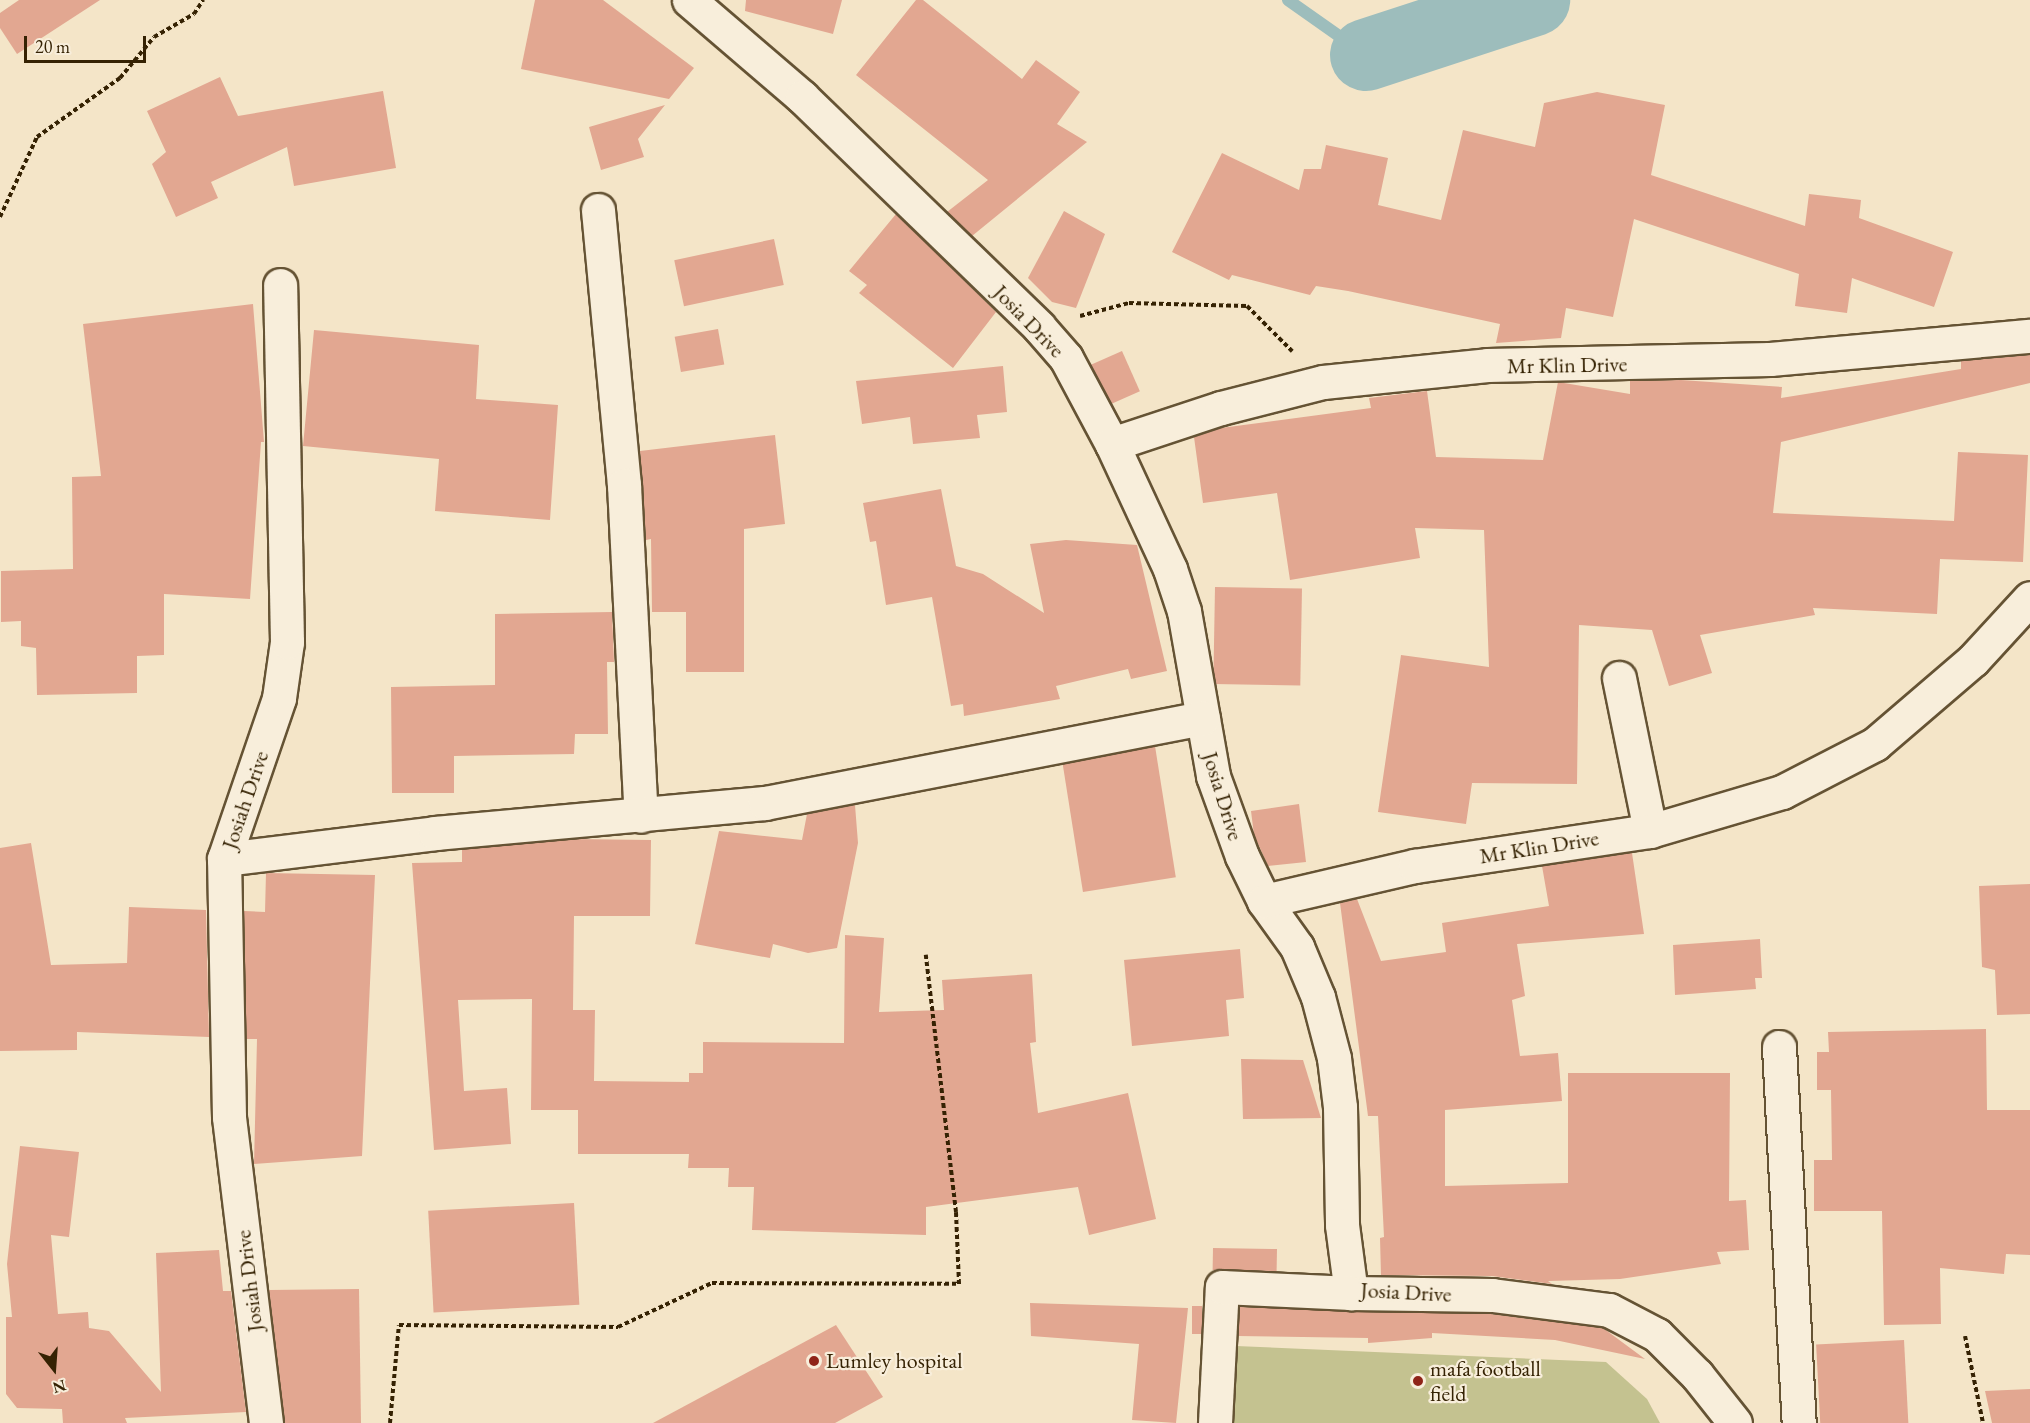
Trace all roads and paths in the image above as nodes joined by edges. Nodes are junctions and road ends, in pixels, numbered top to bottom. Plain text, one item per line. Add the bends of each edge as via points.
1 (203, 0) edge
2 (689, 0) edge
3 (598, 210) dead end
4 (0, 217) edge
5 (280, 285) dead end
6 (1039, 327) junction
7 (2030, 336) edge
8 (1323, 382) junction
9 (1112, 444) junction
10 (2030, 598) edge
11 (1619, 678) dead end
12 (1203, 718) junction
13 (641, 816) junction
14 (1650, 831) junction
15 (224, 859) junction
16 (1264, 901) junction
17 (926, 955) dead end
18 (1779, 1047) dead end
19 (1351, 1293) junction
20 (1965, 1336) dead end
21 (266, 1423) edge
22 (390, 1423) edge
23 (1215, 1423) edge
24 (1735, 1423) edge
25 (1798, 1423) edge
26 (1983, 1423) edge

1 - 4 path via 194,14 154,36 120,78 37,137
2 - 6 street, Josia Drive via 802,97
3 - 13 street via 624,485
5 - 15 street, Josiah Drive via 286,642 279,698
6 - 8 path via 1129,303 1247,306
6 - 9 street, Josia Drive via 1066,358
7 - 8 street, Mr Klin Drive via 1770,359 1487,365
8 - 9 street, Mr Klin Drive via 1221,408
9 - 12 street, Josia Drive via 1181,600
10 - 14 street, Mr Klin Drive via 1973,660 1875,744 1782,792
11 - 14 street
12 - 13 street via 765,803
12 - 16 street, Josia Drive via 1213,776 1242,856
13 - 15 street via 435,833
14 - 16 street, Mr Klin Drive via 1415,866
15 - 21 street, Josiah Drive via 230,1117
16 - 19 street, Josia Drive via 1297,946 1318,997 1334,1058 1340,1107 1342,1225
17 - 22 path via 956,1212 959,1284 712,1283 618,1327 399,1325
18 - 25 street
19 - 23 street via 1222,1287
19 - 24 street, Josia Drive via 1492,1295 1609,1310 1657,1335 1697,1375
20 - 26 path

